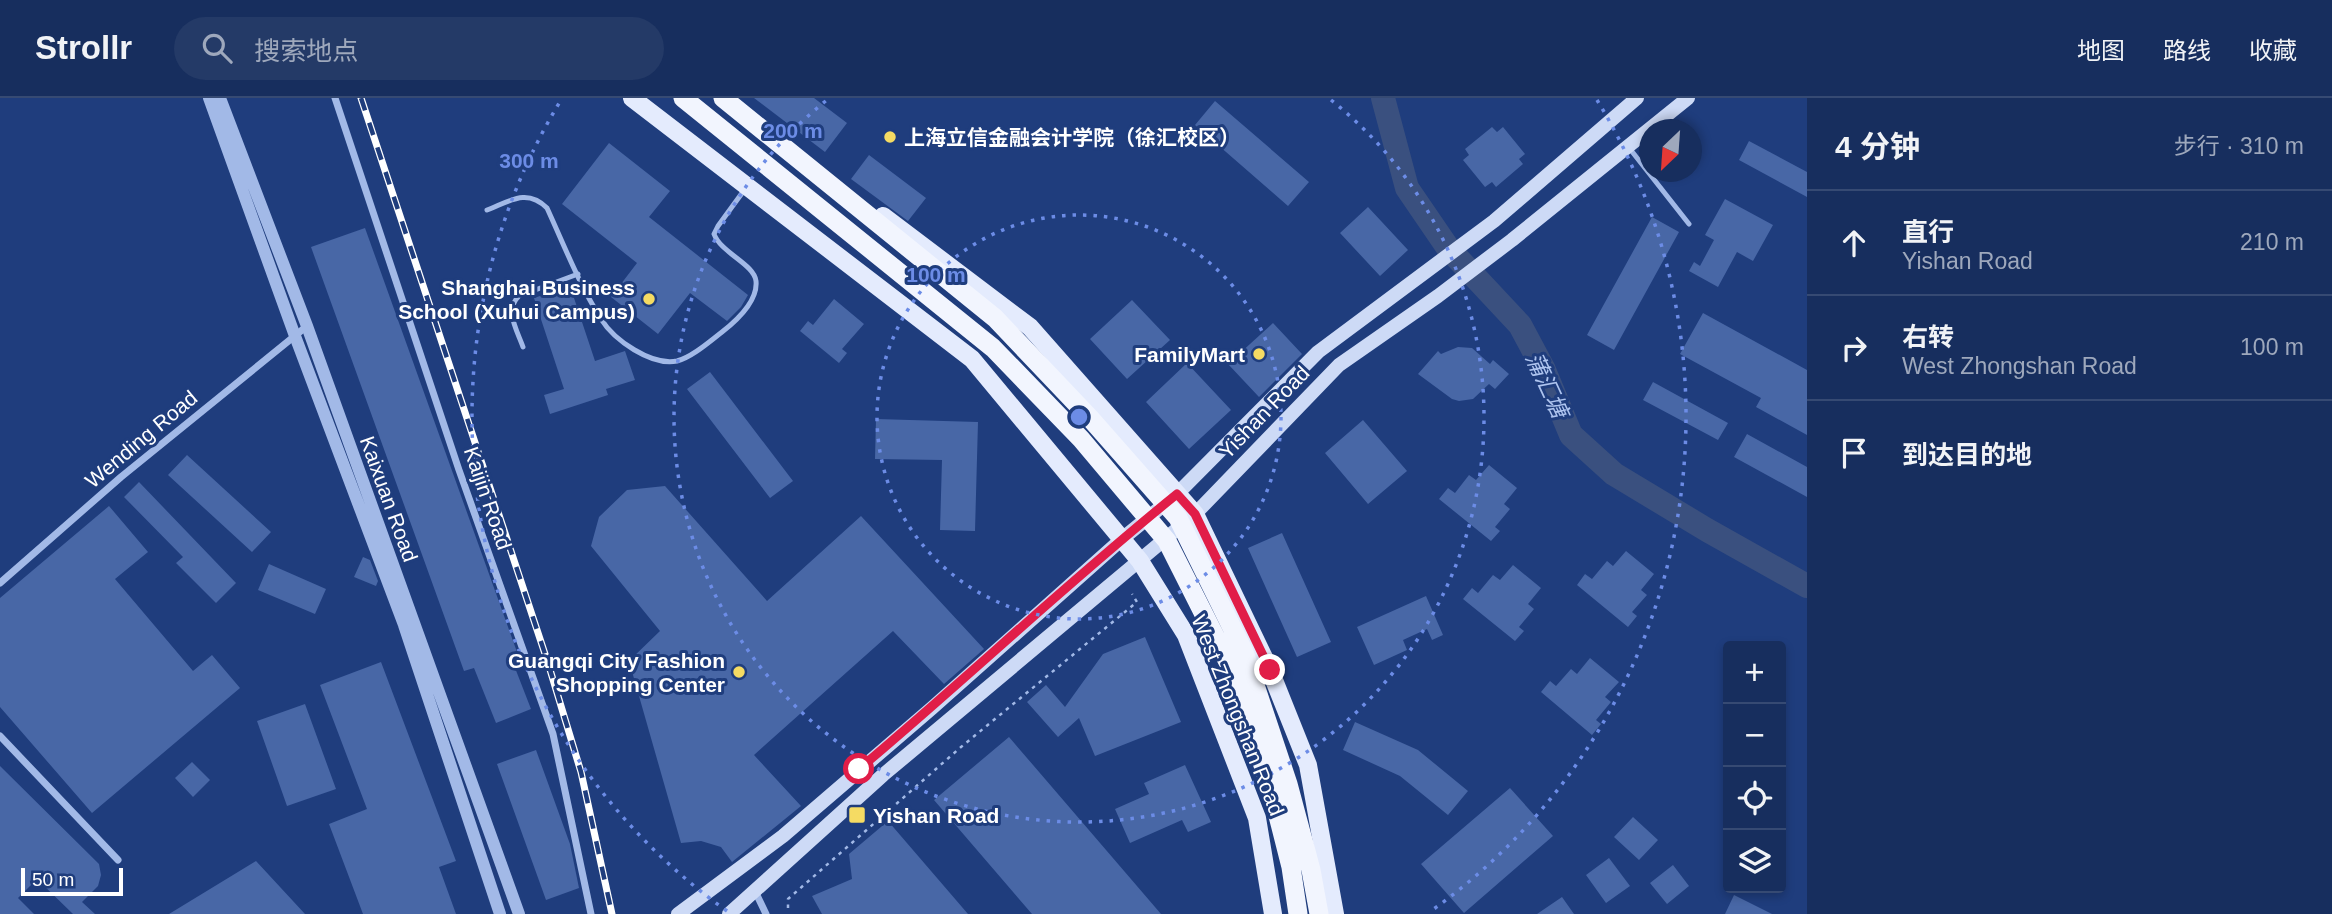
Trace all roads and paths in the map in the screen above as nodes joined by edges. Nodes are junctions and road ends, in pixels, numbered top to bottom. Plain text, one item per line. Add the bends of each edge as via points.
1 (209, 98) edge
2 (220, 98) edge
3 (335, 98) edge
4 (632, 98) edge
5 (683, 98) edge
6 (725, 98) edge
7 (1637, 98) edge
8 (1688, 98) edge
9 (1628, 146) junction
10 (747, 186) junction
11 (487, 210) dead end
12 (1689, 224) dead end
13 (578, 274) junction
14 (307, 326) junction
15 (295, 336) junction
16 (523, 347) dead end
17 (1177, 494) junction
18 (1195, 514) junction
19 (1122, 539) junction
20 (1140, 561) junction
21 (0, 583) edge
22 (1132, 594) dead end
23 (0, 736) edge
24 (118, 860) dead end
25 (755, 891) junction
26 (788, 908) dead end
27 (500, 914) edge
28 (519, 914) edge
29 (591, 914) edge
30 (678, 914) edge
31 (729, 914) edge
32 (766, 914) edge
33 (1273, 914) edge
34 (1298, 914) edge
35 (1319, 914) edge
36 (1335, 914) edge

1 - 15 street, Kaixuan Road
2 - 14 street, Kaixuan Road
3 - 29 street, Kaijin Road via 553,734
4 - 10 main road, West Zhongshan Road
5 - 34 highway, bridge via 993,348 1081,439 1167,541 1229,664 1272,792
6 - 17 main road, West Zhongshan Road via 1030,327
6 - 35 highway, bridge via 995,318 1178,519 1244,652 1289,784
7 - 17 main road, Yishan Road via 1494,221 1318,352
8 - 9 main road, Yishan Road
9 - 12 lane
9 - 18 main road, Yishan Road via 1512,240 1339,365
10 - 13 lane via 714,234 717,243 754,273 754,294 736,321 680,360 649,359 629,346 602,322
10 - 19 main road, West Zhongshan Road via 972,359
11 - 13 lane via 523,197 537,198 547,208
13 - 16 lane via 513,302 511,311
14 - 15 street, Wending Road
14 - 28 street, Kaixuan Road
15 - 21 street, Wending Road via 121,477
15 - 27 street, Kaixuan Road via 404,625
17 - 18 main road, West Zhongshan Road
17 - 19 main road, Yishan Road
18 - 20 main road, Yishan Road
18 - 36 main road, West Zhongshan Road via 1270,670 1308,765
19 - 20 main road, West Zhongshan Road
19 - 30 main road, Yishan Road via 783,836
20 - 25 main road, Yishan Road via 883,775
20 - 33 main road, West Zhongshan Road via 1186,635 1257,818
22 - 26 path via 1137,602 961,747 788,899
23 - 24 street
25 - 31 main road, Yishan Road
25 - 32 street

